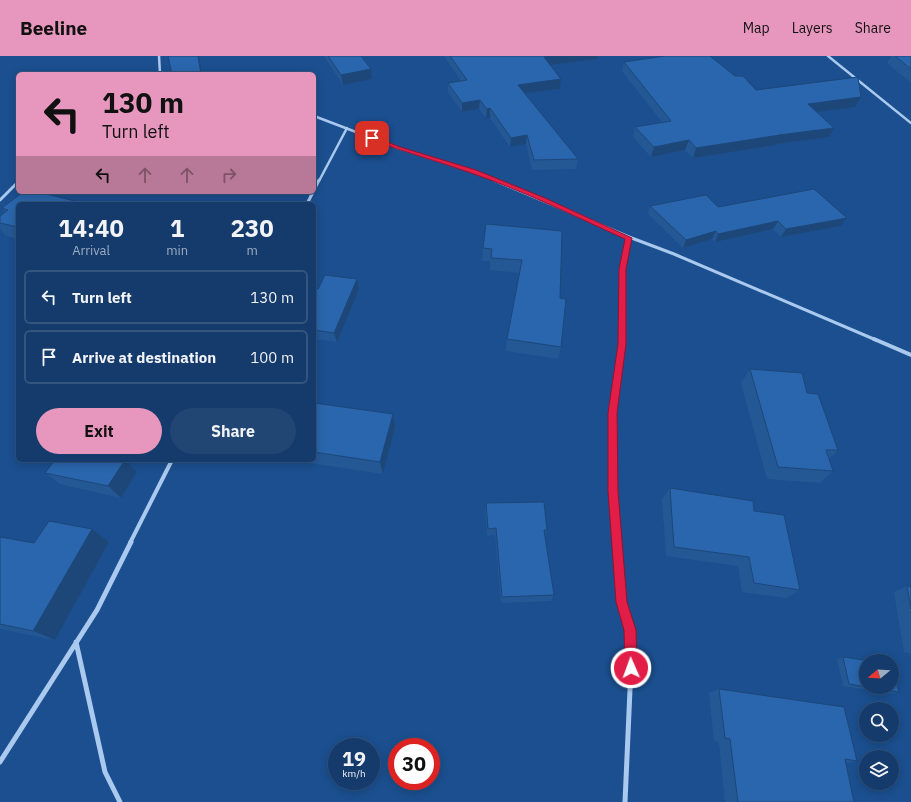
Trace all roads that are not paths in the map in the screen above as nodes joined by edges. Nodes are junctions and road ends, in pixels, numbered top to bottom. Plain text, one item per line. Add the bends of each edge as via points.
1 (159, 56) edge
2 (828, 56) edge
3 (160, 72) edge
4 (316, 117) edge
5 (911, 123) edge
6 (347, 128) junction
7 (16, 184) edge
8 (316, 187) edge
9 (0, 200) edge
10 (629, 238) junction
11 (911, 355) edge
12 (171, 462) edge
13 (76, 642) junction
14 (0, 762) edge
15 (120, 802) edge
16 (625, 802) edge

1 - 3 street
2 - 5 street
4 - 6 street
6 - 8 street
6 - 10 street via 398,148 474,172
7 - 9 street
10 - 11 street via 674,254
10 - 16 street via 622,269 622,344 613,413 613,491 621,602 630,630 631,668
12 - 13 street via 97,610
13 - 14 street
13 - 15 street via 106,772

